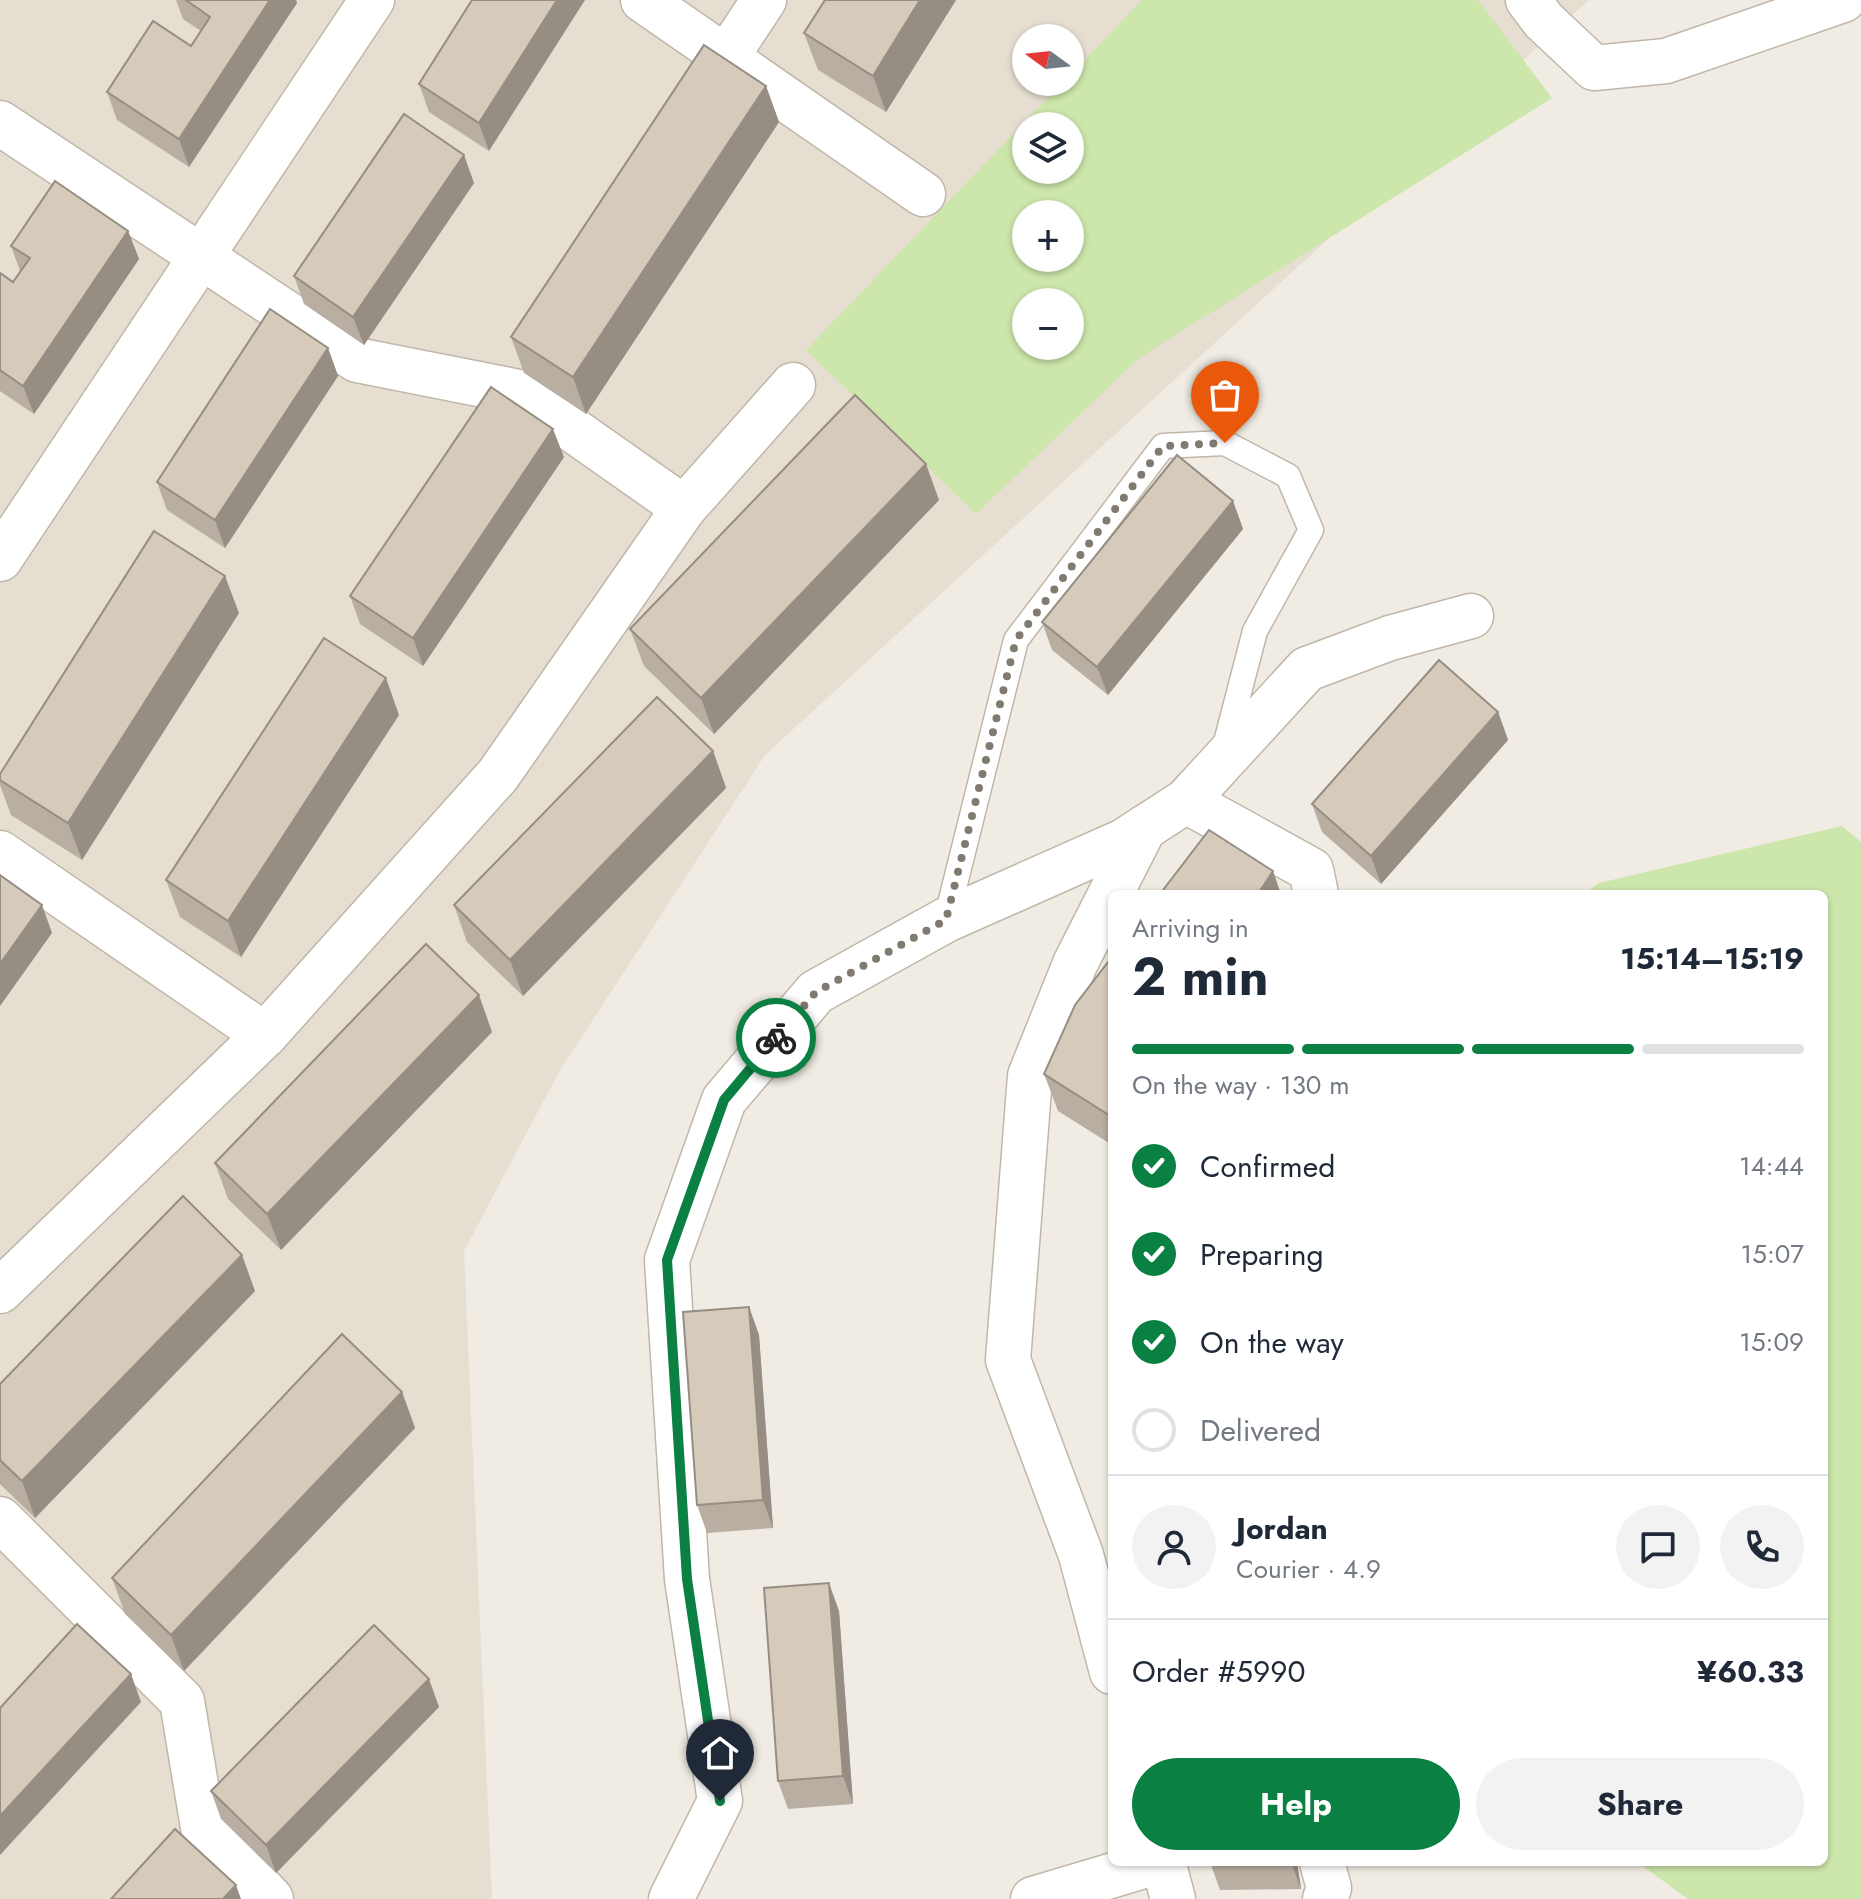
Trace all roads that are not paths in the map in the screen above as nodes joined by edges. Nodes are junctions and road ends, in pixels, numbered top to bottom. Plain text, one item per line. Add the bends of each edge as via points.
1 (643, 0) edge
2 (764, 0) edge
3 (1528, 0) edge
4 (1843, 0) edge
5 (363, 3) edge
6 (725, 59) junction
7 (0, 123) edge
8 (923, 194) dead end
9 (201, 256) junction
10 (793, 385) dead end
11 (684, 508) junction
12 (0, 559) edge
13 (1471, 616) dead end
14 (1221, 763) junction
15 (1186, 801) junction
16 (1144, 828) junction
17 (0, 853) edge
18 (1113, 890) edge
19 (1315, 890) edge
20 (1108, 899) edge
21 (946, 920) junction
22 (265, 1035) junction
23 (0, 1291) edge
24 (0, 1519) edge
25 (1108, 1657) edge
26 (1146, 1866) edge
27 (1161, 1866) edge
28 (1323, 1866) edge
29 (271, 1899) edge
30 (671, 1899) edge
31 (1033, 1899) edge
32 (1173, 1899) edge
33 (1325, 1899) edge

1 - 6 street
2 - 6 street
3 - 4 street via 1594,68 1666,61
5 - 9 street
6 - 8 street
7 - 9 street
9 - 11 street via 357,360 519,392
9 - 12 street
10 - 11 street
11 - 22 street via 498,775
13 - 14 street via 1307,669
14 - 15 street
14 - 21 lane via 1255,631 1311,530 1288,476 1225,443 1163,446 1016,640
15 - 16 street
15 - 19 street via 1311,870
16 - 18 street
16 - 21 street
17 - 22 street
20 - 25 street via 1030,1076 1008,1360 1081,1555
21 - 30 street via 816,992 724,1100 667,1260 687,1579 720,1801
22 - 23 street
24 - 29 street via 182,1701 203,1827
26 - 31 street
27 - 32 street
28 - 33 street via 1329,1888

